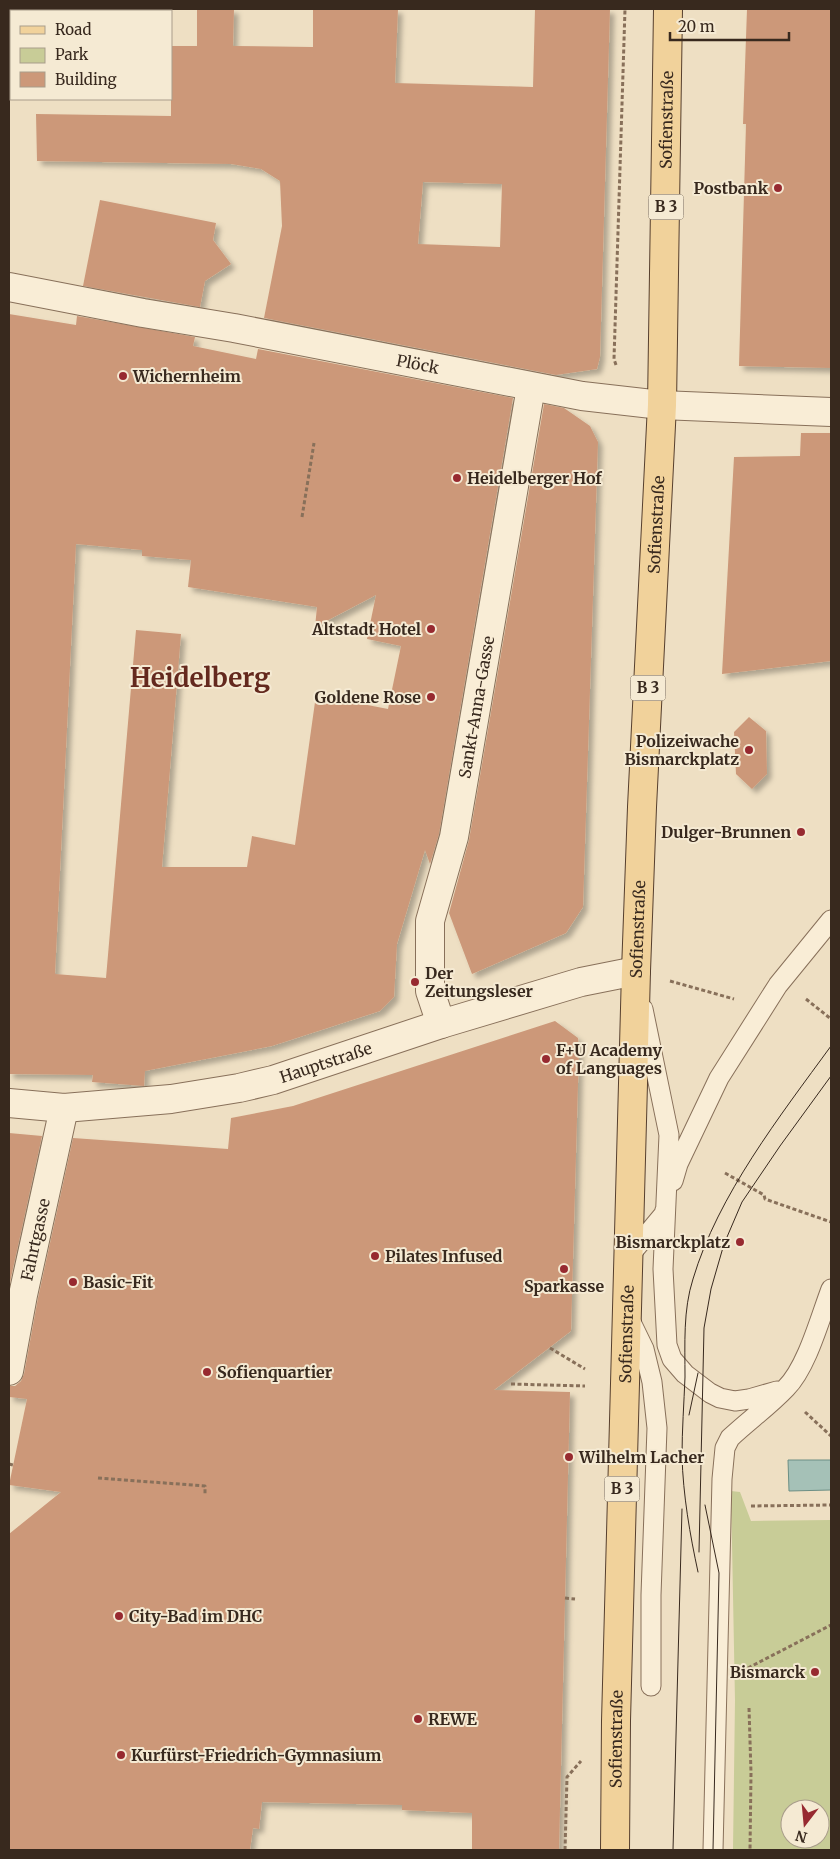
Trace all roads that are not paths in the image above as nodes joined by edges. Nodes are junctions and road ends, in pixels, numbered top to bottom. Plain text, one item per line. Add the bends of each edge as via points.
1 (668, 9) edge
2 (9, 287) edge
3 (531, 387) junction
4 (661, 405) junction
5 (831, 412) edge
6 (831, 920) edge
7 (636, 971) junction
8 (440, 1024) junction
9 (9, 1103) edge
10 (64, 1108) junction
11 (664, 1214) junction
12 (629, 1256) junction
13 (831, 1290) edge
14 (627, 1313) junction
15 (9, 1372) edge
16 (786, 1388) junction
17 (650, 1686) dead end
18 (615, 1850) edge
19 (712, 1850) edge

1 - 4 main road, Sofienstraße / B 3
2 - 3 street, Plöck
3 - 4 street, Plöck
3 - 8 street, Sankt-Anna-Gasse via 454,837 430,921 430,991
4 - 5 street, Plöck
4 - 7 main road, Sofienstraße / B 3
6 - 11 lane via 778,985 719,1078 678,1164
7 - 8 street, Hauptstraße via 581,982
7 - 11 lane via 668,1135
7 - 12 main road, Sofienstraße / B 3
8 - 10 street, Hauptstraße via 273,1080 239,1088 171,1100
9 - 10 street, Hauptstraße
10 - 15 street, Fahrtgasse
11 - 12 lane
11 - 16 lane via 667,1345 672,1359 685,1374 720,1398 749,1399
12 - 14 main road, Sofienstraße / B 3
13 - 16 lane via 803,1362
14 - 17 lane via 644,1349 652,1382 657,1428
14 - 18 main road, Sofienstraße / B 3
16 - 19 lane via 730,1438 725,1448

